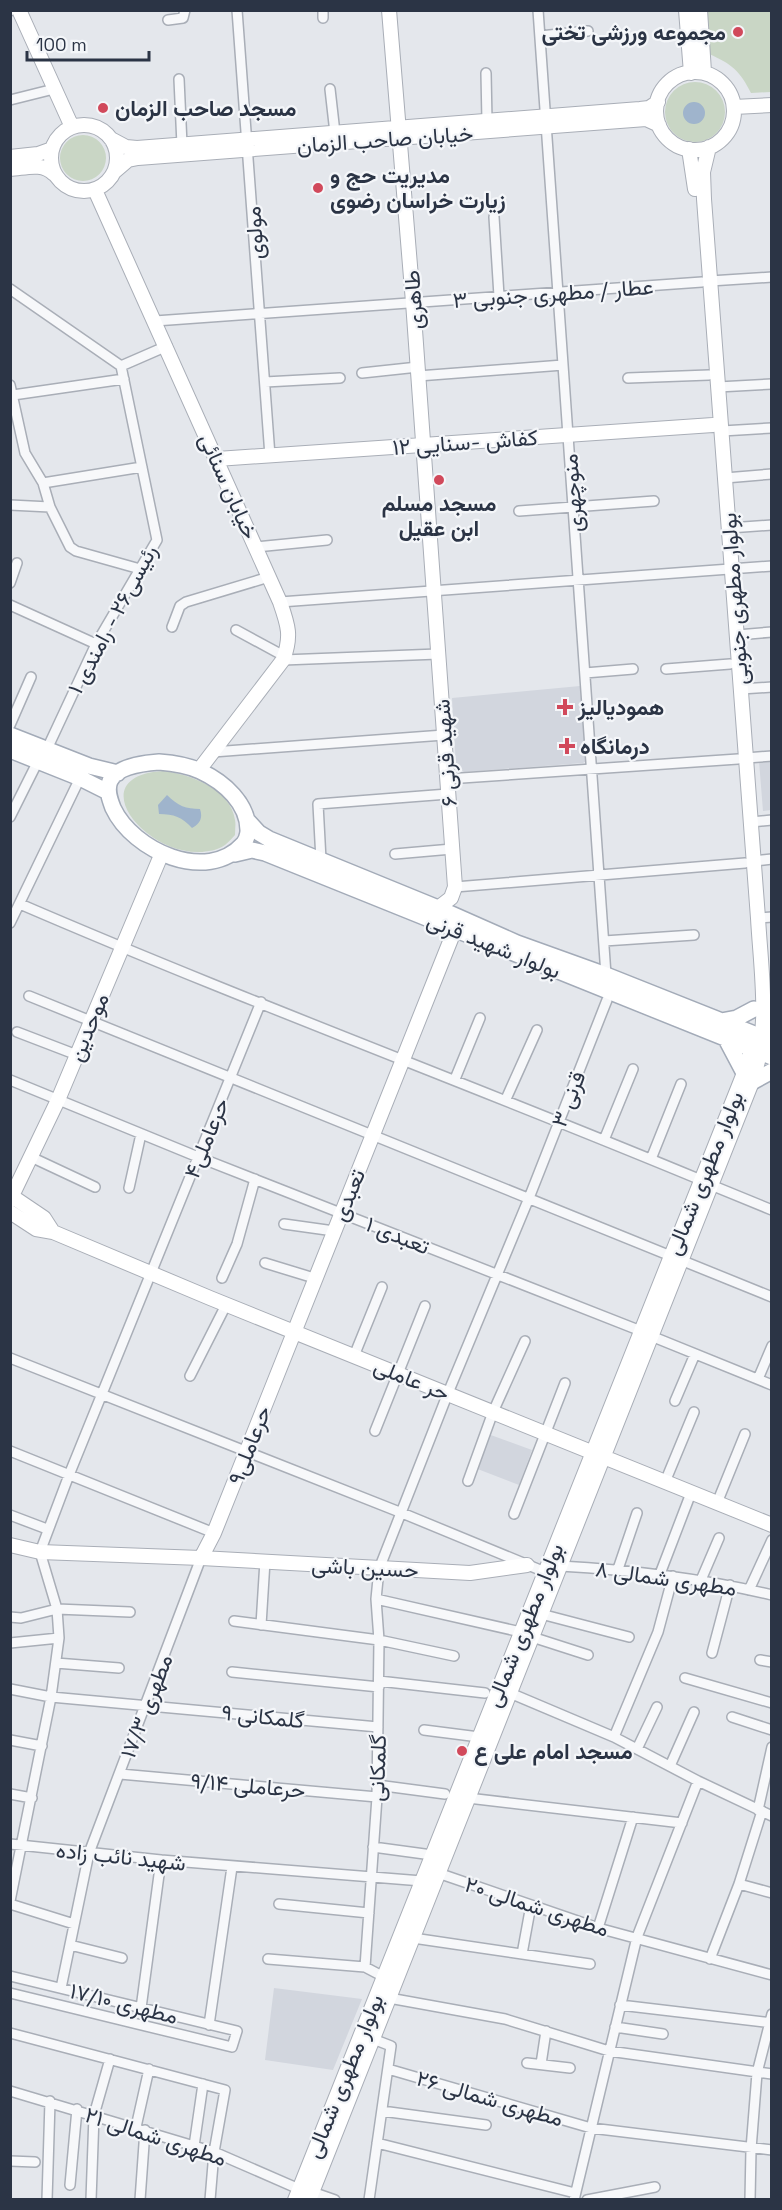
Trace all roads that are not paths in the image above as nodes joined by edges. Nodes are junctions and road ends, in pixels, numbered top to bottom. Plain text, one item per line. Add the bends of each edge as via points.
1 (19, 10) edge
2 (185, 10) edge
3 (237, 10) edge
4 (389, 10) edge
5 (538, 10) edge
6 (686, 10) edge
7 (700, 10) edge
8 (168, 20) dead end
9 (588, 31) dead end
10 (540, 36) junction
11 (698, 72) junction
12 (486, 73) dead end
13 (179, 79) dead end
14 (54, 89) junction
15 (330, 89) dead end
16 (10, 100) edge
17 (658, 102) junction
18 (771, 105) edge
19 (734, 107) junction
20 (487, 121) junction
21 (546, 122) junction
22 (659, 125) junction
23 (72, 127) junction
24 (335, 133) junction
25 (399, 133) junction
26 (111, 139) junction
27 (182, 145) junction
28 (248, 145) junction
29 (709, 147) junction
30 (52, 148) junction
31 (689, 149) junction
32 (10, 157) edge
33 (10, 169) edge
34 (114, 172) junction
35 (54, 174) junction
36 (95, 190) junction
37 (494, 217) dead end
38 (771, 277) edge
39 (706, 282) junction
40 (10, 289) edge
41 (558, 292) junction
42 (499, 296) junction
43 (413, 302) junction
44 (260, 313) junction
45 (155, 321) junction
46 (166, 346) junction
47 (563, 365) junction
48 (121, 366) junction
49 (418, 371) junction
50 (362, 373) dead end
51 (709, 375) junction
52 (340, 378) dead end
53 (628, 378) dead end
54 (124, 379) junction
55 (265, 382) junction
56 (771, 384) edge
57 (10, 385) edge
58 (718, 387) junction
59 (13, 395) junction
60 (717, 428) junction
61 (771, 428) edge
62 (568, 435) junction
63 (423, 445) junction
64 (270, 456) junction
65 (217, 459) junction
66 (142, 467) junction
67 (771, 474) edge
68 (725, 478) junction
69 (43, 483) junction
70 (654, 501) dead end
71 (10, 505) edge
72 (50, 507) junction
73 (573, 507) junction
74 (519, 511) dead end
75 (771, 525) edge
76 (729, 528) junction
77 (327, 540) dead end
78 (256, 547) junction
79 (17, 563) dead end
80 (771, 566) edge
81 (140, 569) junction
82 (728, 569) junction
83 (269, 577) junction
84 (578, 580) junction
85 (10, 584) edge
86 (434, 590) junction
87 (280, 602) junction
88 (10, 605) edge
89 (172, 627) dead end
90 (236, 630) dead end
91 (771, 632) edge
92 (737, 635) junction
93 (96, 644) junction
94 (438, 654) junction
95 (284, 658) junction
96 (730, 664) junction
97 (633, 669) dead end
98 (666, 669) dead end
99 (585, 673) junction
100 (31, 677) dead end
101 (771, 687) edge
102 (741, 689) junction
103 (10, 725) edge
104 (10, 735) edge
105 (444, 735) junction
106 (10, 750) edge
107 (213, 752) junction
108 (43, 755) junction
109 (771, 756) edge
110 (742, 759) junction
111 (592, 769) junction
112 (199, 771) junction
113 (118, 773) junction
114 (80, 778) junction
115 (447, 779) junction
116 (108, 792) junction
117 (448, 794) junction
118 (10, 818) edge
119 (771, 820) edge
120 (248, 821) junction
121 (751, 822) junction
122 (452, 849) junction
123 (162, 853) junction
124 (234, 854) junction
125 (395, 854) dead end
126 (771, 859) edge
127 (321, 860) junction
128 (749, 862) junction
129 (599, 875) junction
130 (455, 887) junction
131 (20, 904) junction
132 (438, 908) junction
133 (765, 918) edge
134 (10, 923) edge
135 (455, 929) junction
136 (694, 934) dead end
137 (604, 941) junction
138 (122, 948) junction
139 (766, 971) edge
140 (606, 975) junction
141 (29, 996) dead end
142 (607, 1000) dead end
143 (261, 1002) junction
144 (758, 1009) junction
145 (480, 1018) dead end
146 (721, 1021) junction
147 (91, 1022) junction
148 (537, 1030) dead end
149 (18, 1032) dead end
150 (726, 1039) junction
151 (763, 1043) edge
152 (76, 1055) junction
153 (403, 1059) junction
154 (633, 1069) dead end
155 (771, 1071) edge
156 (748, 1077) junction
157 (231, 1078) junction
158 (455, 1079) junction
159 (10, 1080) edge
160 (681, 1084) dead end
161 (57, 1100) junction
162 (506, 1100) junction
163 (560, 1121) junction
164 (141, 1134) junction
165 (372, 1135) junction
166 (604, 1140) junction
167 (198, 1157) junction
168 (32, 1158) junction
169 (651, 1159) junction
170 (255, 1179) junction
171 (706, 1183) junction
172 (95, 1187) dead end
173 (129, 1188) dead end
174 (11, 1197) edge
175 (529, 1198) junction
176 (771, 1210) edge
177 (10, 1212) edge
178 (341, 1213) junction
179 (284, 1224) dead end
180 (333, 1231) junction
181 (53, 1232) junction
182 (676, 1259) junction
183 (265, 1263) dead end
184 (152, 1273) junction
185 (497, 1275) junction
186 (222, 1278) dead end
187 (315, 1278) junction
188 (382, 1287) dead end
189 (771, 1297) edge
190 (226, 1305) junction
191 (425, 1306) dead end
192 (293, 1332) junction
193 (646, 1333) junction
194 (525, 1341) dead end
195 (771, 1347) edge
196 (695, 1354) junction
197 (354, 1356) junction
198 (10, 1358) edge
199 (399, 1374) junction
200 (190, 1376) dead end
201 (758, 1379) junction
202 (564, 1383) dead end
203 (771, 1385) edge
204 (448, 1393) junction
205 (101, 1394) junction
206 (675, 1401) dead end
207 (493, 1412) junction
208 (694, 1412) dead end
209 (375, 1431) dead end
210 (544, 1432) junction
211 (745, 1434) dead end
212 (10, 1451) edge
213 (246, 1451) junction
214 (598, 1454) junction
215 (69, 1474) junction
216 (468, 1481) dead end
217 (665, 1482) junction
218 (691, 1493) junction
219 (717, 1503) junction
220 (402, 1513) junction
221 (637, 1513) dead end
222 (514, 1514) dead end
223 (10, 1515) edge
224 (771, 1525) edge
225 (47, 1529) junction
226 (214, 1533) junction
227 (719, 1538) dead end
228 (771, 1540) edge
229 (10, 1545) edge
230 (40, 1552) junction
231 (201, 1558) junction
232 (266, 1561) junction
233 (527, 1565) junction
234 (560, 1566) junction
235 (379, 1569) junction
236 (618, 1569) junction
237 (545, 1572) junction
238 (660, 1574) junction
239 (673, 1575) junction
240 (701, 1580) junction
241 (730, 1585) junction
242 (749, 1590) junction
243 (771, 1595) edge
244 (376, 1599) junction
245 (57, 1609) junction
246 (130, 1612) dead end
247 (541, 1614) junction
248 (10, 1617) edge
249 (234, 1621) dead end
250 (261, 1625) junction
251 (527, 1634) junction
252 (629, 1637) dead end
253 (59, 1638) junction
254 (379, 1640) junction
255 (10, 1644) edge
256 (712, 1653) dead end
257 (588, 1655) dead end
258 (454, 1656) dead end
259 (760, 1660) dead end
260 (771, 1662) edge
261 (56, 1664) junction
262 (120, 1668) dead end
263 (232, 1672) dead end
264 (685, 1678) dead end
265 (379, 1684) junction
266 (10, 1689) edge
267 (485, 1693) dead end
268 (510, 1693) junction
269 (51, 1697) junction
270 (771, 1703) edge
271 (147, 1704) junction
272 (657, 1707) dead end
273 (693, 1712) dead end
274 (732, 1717) dead end
275 (378, 1727) junction
276 (424, 1730) dead end
277 (771, 1730) edge
278 (479, 1737) junction
279 (614, 1737) junction
280 (10, 1740) edge
281 (42, 1746) junction
282 (771, 1747) edge
283 (637, 1749) junction
284 (670, 1766) junction
285 (473, 1769) junction
286 (120, 1774) junction
287 (769, 1774) edge
288 (698, 1781) junction
289 (377, 1785) junction
290 (10, 1794) edge
291 (445, 1794) dead end
292 (377, 1797) junction
293 (32, 1798) junction
294 (468, 1798) junction
295 (760, 1810) junction
296 (771, 1815) edge
297 (633, 1817) junction
298 (681, 1823) junction
299 (10, 1844) edge
300 (22, 1845) junction
301 (373, 1847) junction
302 (89, 1853) junction
303 (432, 1855) junction
304 (161, 1860) junction
305 (231, 1867) junction
306 (438, 1873) junction
307 (370, 1876) junction
308 (422, 1881) junction
309 (739, 1884) junction
310 (771, 1893) edge
311 (10, 1903) edge
312 (279, 1904) dead end
313 (531, 1905) junction
314 (369, 1913) junction
315 (74, 1924) junction
316 (598, 1928) junction
317 (637, 1937) junction
318 (413, 1938) junction
319 (70, 1945) junction
320 (522, 1954) junction
321 (122, 1958) dead end
322 (268, 1959) dead end
323 (710, 1959) junction
324 (590, 1964) dead end
325 (365, 1968) junction
326 (771, 1975) edge
327 (10, 1976) edge
328 (384, 1977) junction
329 (61, 1988) junction
330 (10, 1993) edge
331 (389, 1998) junction
332 (620, 2005) junction
333 (141, 2008) junction
334 (771, 2020) edge
335 (209, 2025) junction
336 (615, 2027) junction
337 (546, 2031) junction
338 (10, 2033) edge
339 (663, 2034) dead end
340 (373, 2039) junction
341 (609, 2051) junction
342 (110, 2059) junction
343 (528, 2063) dead end
344 (541, 2064) junction
345 (570, 2068) dead end
346 (149, 2069) junction
347 (388, 2069) junction
348 (757, 2073) junction
349 (771, 2074) edge
350 (203, 2084) junction
351 (10, 2091) edge
352 (50, 2102) junction
353 (77, 2109) junction
354 (382, 2111) junction
355 (94, 2115) junction
356 (486, 2125) dead end
357 (591, 2127) junction
358 (140, 2128) junction
359 (377, 2143) junction
360 (194, 2146) junction
361 (751, 2149) junction
362 (771, 2150) edge
363 (213, 2152) junction
364 (10, 2161) edge
365 (35, 2162) dead end
366 (70, 2185) dead end
367 (655, 2187) dead end
368 (304, 2195) edge
369 (574, 2196) edge
370 (47, 2199) edge
371 (90, 2199) edge
372 (140, 2199) edge
373 (210, 2199) edge
374 (335, 2199) edge
375 (369, 2199) edge
376 (587, 2199) edge
377 (750, 2199) edge

1 - 14 main road
2 - 8 street via 183,18
3 - 28 street, مولوی
4 - 25 main road, طاهری
5 - 10 street, منوچهری
6 - 11 main road
7 - 11 main road
9 - 10 street
10 - 21 street, منوچهری
11 - 17 main road via 672,80
11 - 19 main road via 720,81
12 - 20 street
13 - 27 street
14 - 16 street
14 - 23 main road
15 - 24 street
17 - 21 main road, خیابان صاحب الزمان via 645,109
17 - 22 main road
18 - 19 main road
19 - 29 main road via 734,117 725,135
20 - 21 main road, خیابان صاحب الزمان
20 - 25 main road, خیابان صاحب الزمان
21 - 22 main road, خیابان صاحب الزمان via 646,119
21 - 25 main road, خیابان صاحب الزمان
21 - 41 street, منوچهری
22 - 31 main road via 671,141
23 - 26 main road via 90,126
23 - 30 main road via 58,137
24 - 25 main road, خیابان صاحب الزمان
24 - 28 main road, خیابان صاحب الزمان
25 - 28 main road, خیابان صاحب الزمان
25 - 43 main road, طاهری
26 - 27 main road, خیابان صاحب الزمان via 137,148
26 - 34 main road via 117,156
27 - 28 main road, خیابان صاحب الزمان
28 - 34 main road, خیابان صاحب الزمان via 128,160
28 - 44 street, مولوی
29 - 31 main road
29 - 39 main road, بولوار مطهری جنوبی via 703,172
30 - 32 main road
30 - 35 main road
31 - 39 main road, بولوار مطهری جنوبی
33 - 35 main road via 39,166
34 - 36 main road
35 - 36 main road via 69,189
36 - 45 main road, خیابان سنائی
37 - 42 street
38 - 39 street, عطار / مطهری جنوبی ۳
39 - 41 street, عطار / مطهری جنوبی ۳
39 - 51 main road, بولوار مطهری جنوبی
39 - 58 main road, بولوار مطهری جنوبی
40 - 48 street
41 - 42 street, عطار / مطهری جنوبی ۳
41 - 47 street, منوچهری
42 - 43 street, عطار / مطهری جنوبی ۳
43 - 44 street, عطار / مطهری جنوبی ۳
43 - 49 main road, طاهری
44 - 45 street, عطار / مطهری جنوبی ۳
44 - 55 street, مولوی
45 - 46 main road, خیابان سنائی
46 - 48 street
46 - 65 main road, خیابان سنائی
47 - 49 street
47 - 62 street, منوچهری
48 - 54 street, رئیسی۲۶ - رامندی ۱
49 - 50 street
49 - 63 main road, طاهری
51 - 53 street
51 - 60 main road, بولوار مطهری جنوبی
52 - 55 street
54 - 59 street
54 - 66 street, رئیسی۲۶ - رامندی ۱
55 - 64 street, مولوی
56 - 58 street
57 - 59 street
58 - 60 main road, بولوار مطهری جنوبی
59 - 69 street via 25,453
60 - 61 street
60 - 62 main road, کفاش -سنایی ۱۲
60 - 68 main road, بولوار مطهری جنوبی
60 - 82 main road, بولوار مطهری جنوبی
62 - 63 main road, کفاش -سنایی ۱۲
62 - 73 street, منوچهری
63 - 64 main road, کفاش -سنایی ۱۲
63 - 86 main road, طاهری
64 - 65 main road, کفاش -سنایی ۱۲
65 - 78 main road, خیابان سنائی
66 - 69 street
66 - 81 street, رئیسی۲۶ - رامندی ۱ via 157,540
67 - 68 street
68 - 76 main road, بولوار مطهری جنوبی
69 - 72 street
70 - 73 street
71 - 72 street
72 - 81 street via 73,549
73 - 74 street
73 - 84 street, منوچهری
75 - 76 street
76 - 82 main road, بولوار مطهری جنوبی
77 - 78 street
78 - 83 main road, خیابان سنائی
79 - 85 street
80 - 82 street
81 - 93 street, رئیسی۲۶ - رامندی ۱
82 - 84 street
82 - 92 main road, بولوار مطهری جنوبی
82 - 96 main road, بولوار مطهری جنوبی
83 - 87 main road, خیابان سنائی
83 - 89 street via 186,602 180,606
84 - 86 street
84 - 99 street, منوچهری
86 - 87 street
86 - 94 main road, شهید قرنی ۶
87 - 95 main road, خیابان سنائی via 289,626
88 - 93 street
90 - 95 street
91 - 92 street
92 - 102 main road, بولوار مطهری جنوبی
93 - 108 street, رئیسی۲۶ - رامندی ۱
94 - 95 street
94 - 105 main road, شهید قرنی ۶
95 - 107 main road, خیابان سنائی
96 - 98 street
96 - 110 main road, بولوار مطهری جنوبی
97 - 99 street
99 - 111 street, منوچهری
100 - 103 street
101 - 102 street
102 - 110 main road, بولوار مطهری جنوبی
104 - 108 main road
105 - 107 street
105 - 115 main road, شهید قرنی ۶
106 - 108 main road
107 - 112 main road, خیابان سنائی
108 - 113 main road
108 - 114 main road
108 - 118 street, رئیسی۲۶ - رامندی ۱
109 - 110 street
110 - 111 street
110 - 121 main road, بولوار مطهری جنوبی
110 - 128 main road, بولوار مطهری جنوبی
111 - 115 street
111 - 129 street, منوچهری
112 - 113 main road via 159,762 142,763
112 - 120 main road via 230,791
113 - 116 main road via 110,781
114 - 116 main road
114 - 131 street
115 - 117 main road, شهید قرنی ۶
116 - 123 main road via 119,820 141,842
117 - 122 main road, شهید قرنی ۶
117 - 127 street via 318,804
119 - 121 street
120 - 124 main road via 247,840
120 - 127 main road, بولوار شهید قرنی via 269,839
121 - 128 main road, بولوار مطهری جنوبی
122 - 125 street
122 - 130 main road, شهید قرنی ۶
123 - 124 main road via 200,861
123 - 138 main road, موحدین
124 - 135 main road, بولوار شهید قرنی via 252,850 266,853
126 - 128 street
127 - 132 main road, بولوار شهید قرنی
128 - 129 street
128 - 133 main road, بولوار مطهری جنوبی
128 - 144 main road, بولوار مطهری جنوبی
129 - 130 street
129 - 137 street, منوچهری
130 - 132 main road via 451,898
131 - 134 street
131 - 138 street
132 - 140 main road, بولوار شهید قرنی via 517,943
133 - 139 main road, بولوار مطهری جنوبی
135 - 150 main road, بولوار شهید قرنی
135 - 153 main road, تعبدی
136 - 137 street
137 - 140 street, منوچهری
138 - 143 street
138 - 147 main road, موحدین
139 - 144 main road, بولوار مطهری جنوبی
140 - 146 main road, بولوار شهید قرنی
141 - 147 street
142 - 163 street, قرنی ۳
143 - 153 street
143 - 157 street, حرعاملی۴
144 - 146 main road
144 - 151 main road
145 - 158 street
146 - 151 main road, بولوار شهید قرنی
147 - 152 main road, موحدین
147 - 157 street
148 - 162 street
149 - 152 street
150 - 151 main road, بولوار شهید قرنی
150 - 156 main road
151 - 156 main road, بولوار مطهری شمالی
152 - 161 main road, موحدین
153 - 158 street
153 - 165 main road, تعبدی
154 - 166 street
155 - 156 main road
156 - 171 main road, بولوار مطهری شمالی
157 - 165 street
157 - 167 street, حرعاملی۴
158 - 162 street
159 - 161 street, تعبدی ۱
160 - 169 street
161 - 164 street, تعبدی ۱
161 - 168 main road, موحدین
162 - 163 street
163 - 166 street
163 - 175 street, قرنی ۳
164 - 167 street, تعبدی ۱
164 - 173 street
165 - 175 street
165 - 178 main road, تعبدی
166 - 169 street
167 - 170 street, تعبدی ۱
167 - 184 street, حرعاملی۴
168 - 172 street
168 - 174 main road, موحدین
169 - 171 street
170 - 178 street, تعبدی ۱
170 - 186 street via 237,1244
171 - 176 street
171 - 182 main road, بولوار مطهری شمالی
174 - 181 main road, حر عاملی via 44,1218
175 - 182 street
175 - 185 street, قرنی ۳
177 - 181 main road, حر عاملی via 36,1228
178 - 180 main road, تعبدی
178 - 185 street, تعبدی ۱
179 - 180 street
180 - 187 main road, تعبدی
181 - 184 main road, حر عاملی
182 - 189 street
182 - 193 main road, بولوار مطهری شمالی
183 - 187 street
184 - 190 main road, حر عاملی
184 - 205 street, حرعاملی۴
185 - 193 street, تعبدی ۱
185 - 204 street, قرنی ۳
187 - 192 main road, تعبدی
188 - 197 street
190 - 192 main road, حر عاملی
190 - 200 street
191 - 199 street
192 - 197 main road, حر عاملی
192 - 213 main road, حرعاملی۹
193 - 196 street, تعبدی ۱
193 - 214 main road, بولوار مطهری شمالی
194 - 207 street
195 - 201 street
196 - 201 street, تعبدی ۱
196 - 206 street
197 - 199 main road, حر عاملی
198 - 205 street
199 - 204 main road, حر عاملی
199 - 209 street
201 - 203 street, تعبدی ۱
202 - 210 street
204 - 207 main road, حر عاملی
204 - 220 street, گلمکانی
205 - 213 street
205 - 215 street, حرعاملی۴
207 - 210 main road, حر عاملی
207 - 216 street
208 - 217 street
210 - 214 main road, حر عاملی
210 - 222 street
211 - 219 street
212 - 215 street
213 - 220 street
213 - 226 main road, حرعاملی۹
214 - 217 main road, حر عاملی
214 - 234 main road, بولوار مطهری شمالی
214 - 237 main road, بولوار مطهری شمالی
215 - 225 street, حرعاملی۴
215 - 226 street
217 - 218 main road, حر عاملی
218 - 219 main road, حر عاملی
218 - 238 street
219 - 224 main road, حر عاملی
220 - 233 street
220 - 235 street, گلمکانی
221 - 236 street
223 - 225 street
225 - 230 street, حرعاملی۴
226 - 231 main road, حرعاملی۹
227 - 240 street
228 - 242 street
229 - 230 main road, حسین باشی
230 - 231 main road, حسین باشی
230 - 245 street
231 - 232 main road, حسین باشی
231 - 271 street, مطهری ۱۷/۳
232 - 235 main road, حسین باشی
232 - 250 street
233 - 235 main road, حسین باشی via 470,1573
233 - 237 street
234 - 236 street, مطهری شمالی ۸
234 - 247 main road, بولوار مطهری شمالی
235 - 244 street, گلمکانی
236 - 238 street, مطهری شمالی ۸
237 - 251 main road, بولوار مطهری شمالی
238 - 239 street, مطهری شمالی ۸
239 - 240 street, مطهری شمالی ۸
239 - 279 street via 658,1632
240 - 241 street, مطهری شمالی ۸
241 - 242 street, مطهری شمالی ۸
241 - 256 street
242 - 243 street, مطهری شمالی ۸
244 - 251 street
244 - 254 street, گلمکانی
245 - 246 street
245 - 248 street
245 - 253 street
247 - 251 main road, بولوار مطهری شمالی
247 - 252 street
249 - 250 street
250 - 254 street
251 - 257 street
251 - 268 main road, بولوار مطهری شمالی
251 - 278 main road, بولوار مطهری شمالی
253 - 255 street
253 - 261 street
254 - 258 street
254 - 265 street, گلمکانی
259 - 260 street
261 - 262 street
261 - 269 street
263 - 265 street
264 - 270 street
265 - 267 street
265 - 275 street, گلمکانی
266 - 269 street, گلمکانی ۹
268 - 279 street
268 - 285 main road, بولوار مطهری شمالی
269 - 271 street, گلمکانی ۹
269 - 281 street
271 - 275 street, گلمکانی ۹
271 - 286 street, مطهری ۱۷/۳
272 - 283 street
273 - 284 street
274 - 277 street
275 - 289 street, گلمکانی
276 - 278 street
278 - 285 main road, بولوار مطهری شمالی
279 - 283 street
280 - 281 street
281 - 293 street
282 - 287 street
283 - 284 street
284 - 288 street
285 - 294 main road, بولوار مطهری شمالی
285 - 303 main road, بولوار مطهری شمالی
286 - 292 street, حرعاملی ۹/۱۴
286 - 302 street, مطهری ۱۷/۳
287 - 295 street
288 - 295 street
288 - 298 street
289 - 291 street
289 - 292 street, گلمکانی
290 - 293 street
292 - 301 street, گلمکانی
293 - 300 street
294 - 297 street
294 - 306 main road, بولوار مطهری شمالی
295 - 296 street
295 - 309 street
297 - 298 street
297 - 316 street
298 - 317 street
299 - 300 street, شهید نائب زاده
300 - 302 street, شهید نائب زاده
300 - 311 street
301 - 303 street
301 - 307 street, گلمکانی
302 - 304 street, شهید نائب زاده
302 - 315 street, مطهری ۱۷/۳
303 - 308 main road, بولوار مطهری شمالی
304 - 305 street, شهید نائب زاده
304 - 333 street
305 - 307 street, شهید نائب زاده
305 - 335 street
306 - 313 street, مطهری شمالی ۲۰
306 - 318 main road, بولوار مطهری شمالی
307 - 308 street, شهید نائب زاده
307 - 314 street, گلمکانی
308 - 328 main road, بولوار مطهری شمالی
309 - 310 street
309 - 323 street
311 - 315 street
312 - 314 street
313 - 316 street, مطهری شمالی ۲۰
313 - 320 street
314 - 325 street, گلمکانی
315 - 319 street, مطهری ۱۷/۳
316 - 317 street, مطهری شمالی ۲۰
317 - 323 street, مطهری شمالی ۲۰
317 - 332 street
318 - 320 street
318 - 331 main road, بولوار مطهری شمالی
319 - 321 street
319 - 329 street, مطهری ۱۷/۳
320 - 324 street
322 - 325 street
323 - 326 street, مطهری شمالی ۲۰
325 - 328 street
327 - 329 street, مطهری ۱۷/۱۰
328 - 368 main road, بولوار مطهری شمالی
329 - 333 street, مطهری ۱۷/۱۰
330 - 335 street, مطهری ۱۷/۱۰ via 232,2047 237,2031
331 - 337 street via 506,2019
331 - 340 main road, بولوار مطهری شمالی
332 - 334 street
332 - 336 street
333 - 335 street, مطهری ۱۷/۱۰
334 - 348 street
336 - 339 street
336 - 341 street
337 - 341 street
337 - 344 street
338 - 342 street
340 - 347 street via 391,2046
340 - 368 main road, بولوار مطهری شمالی
341 - 348 street
341 - 357 street
342 - 346 street
342 - 355 street
343 - 344 street
344 - 345 street
346 - 350 street
346 - 358 street
347 - 354 street
347 - 357 street, مطهری شمالی ۲۶
348 - 349 street
348 - 361 street
350 - 360 street
350 - 363 street via 225,2090
351 - 352 street, مطهری شمالی ۲۱
352 - 353 street, مطهری شمالی ۲۱
352 - 370 street
353 - 355 street, مطهری شمالی ۲۱
353 - 366 street
354 - 356 street
354 - 359 street
355 - 358 street, مطهری شمالی ۲۱
355 - 371 street
357 - 361 street, مطهری شمالی ۲۶
357 - 369 street
358 - 360 street, مطهری شمالی ۲۱
358 - 372 street
359 - 369 street
359 - 375 street
360 - 363 street, مطهری شمالی ۲۱
361 - 362 street, مطهری شمالی ۲۶
361 - 377 street
363 - 368 street, مطهری شمالی ۲۱
363 - 373 street
364 - 365 street
367 - 376 street
368 - 374 street, مطهری شمالی ۲۱

